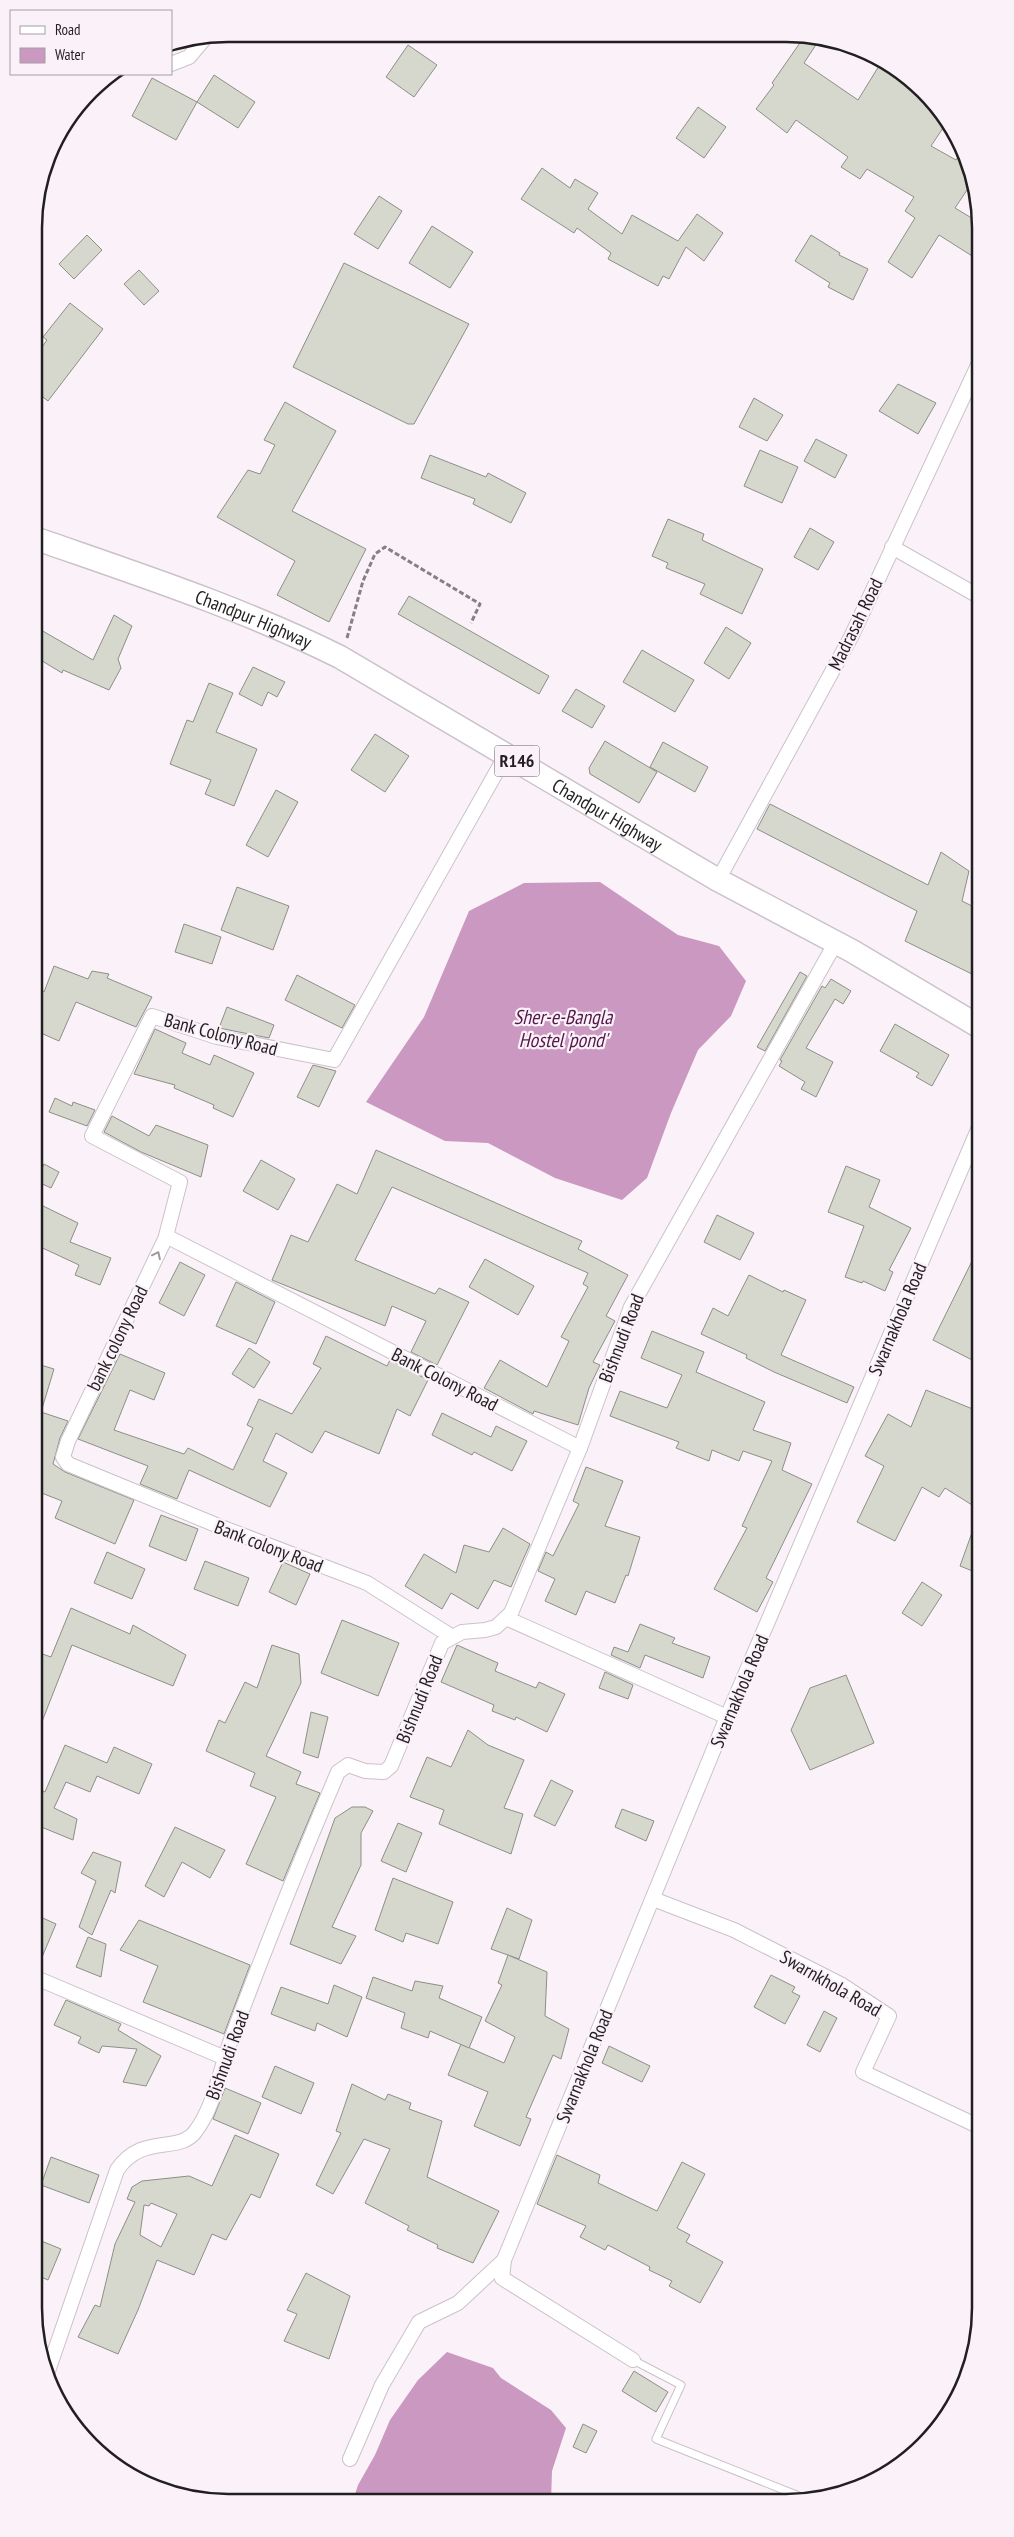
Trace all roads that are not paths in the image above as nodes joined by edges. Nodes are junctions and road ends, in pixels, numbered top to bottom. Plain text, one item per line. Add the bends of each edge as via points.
1 (199, 45) edge
2 (172, 64) edge
3 (972, 378) edge
4 (42, 541) edge
5 (892, 547) junction
6 (972, 592) edge
7 (506, 755) junction
8 (718, 880) junction
9 (836, 942) junction
10 (972, 1022) edge
11 (972, 1144) edge
12 (166, 1235) junction
13 (68, 1441) joint
14 (580, 1448) junction
15 (419, 1616) dead end
16 (506, 1618) junction
17 (452, 1636) junction
18 (728, 1717) junction
19 (653, 1899) junction
20 (42, 1980) edge
21 (225, 2058) junction
22 (972, 2123) edge
23 (504, 2260) junction
24 (632, 2360) joint
25 (51, 2363) edge
26 (350, 2459) dead end
27 (794, 2494) edge

1 - 2 street via 189,57
3 - 5 street, Madrasah Road
4 - 7 main road, Chandpur Highway / R146 via 291,634 340,657
5 - 6 street
5 - 8 street, Madrasah Road via 851,637
7 - 8 main road, Chandpur Highway / R146
7 - 12 street, Bank Colony Road via 334,1060 217,1037 152,1016 92,1136 180,1182
8 - 9 main road, Chandpur Highway / R146
9 - 10 main road, Chandpur Highway / R146
9 - 14 street, Bishnudi Road via 640,1288
11 - 18 street, Swarnakhola Road
13 -> 12 street, bank colony Road
12 - 14 street, Bank Colony Road
13 - 17 street, Bank colony Road via 63,1457 68,1464 367,1583
14 - 16 street, Bishnudi Road via 511,1613
15 - 17 street
16 - 17 street, Bishnudi Road via 496,1627
16 - 18 street
17 - 21 street, Bishnudi Road via 439,1649 391,1766 384,1772 348,1765 338,1772
18 - 19 street, Swarnakhola Road
19 - 22 street, Swarnkhola Road via 734,1930 842,1985 890,2016 863,2072
19 - 23 street, Swarnakhola Road
20 - 21 street
21 - 25 street, Bishnudi Road via 203,2120 194,2134 185,2140 137,2151 117,2170
23 - 24 street via 502,2278
23 - 26 street via 458,2304 419,2322 382,2385
24 - 27 lane via 681,2385 656,2439

